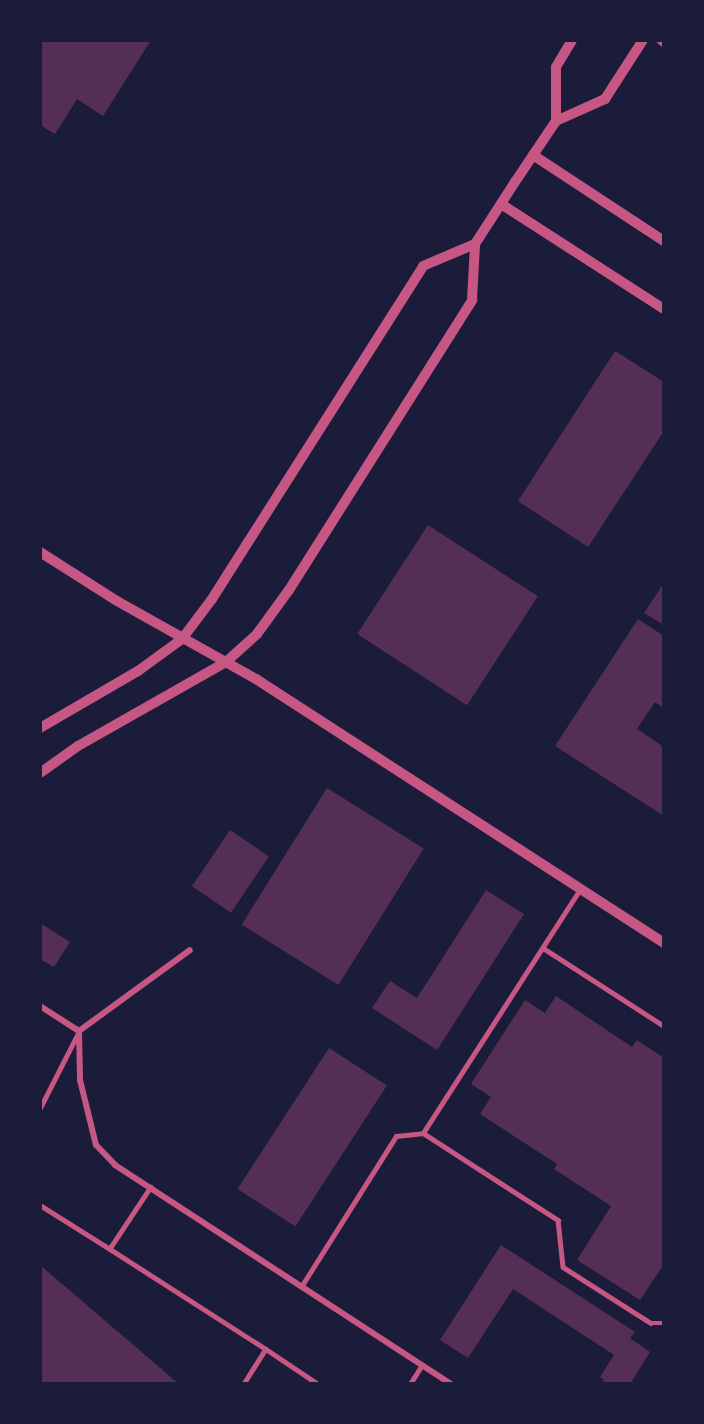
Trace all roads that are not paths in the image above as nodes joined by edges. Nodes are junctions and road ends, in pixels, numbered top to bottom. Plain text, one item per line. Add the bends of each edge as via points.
1 (572, 40) edge
2 (643, 40) edge
3 (658, 40) edge
4 (663, 45) edge
5 (556, 121) junction
6 (533, 155) junction
7 (501, 204) junction
8 (663, 241) edge
9 (475, 244) junction
10 (663, 309) edge
11 (40, 552) edge
12 (182, 639) junction
13 (226, 662) junction
14 (40, 728) edge
15 (40, 773) edge
16 (580, 889) junction
17 (663, 942) edge
18 (543, 948) junction
19 (190, 950) dead end
20 (40, 1006) edge
21 (663, 1026) edge
22 (79, 1031) junction
23 (40, 1108) edge
24 (423, 1133) junction
25 (151, 1187) junction
26 (40, 1205) edge
27 (110, 1250) junction
28 (301, 1287) junction
29 (663, 1323) edge
30 (266, 1349) junction
31 (422, 1365) junction
32 (244, 1383) edge
33 (318, 1383) edge
34 (410, 1383) edge
35 (451, 1383) edge

1 - 5 street via 556,67
2 - 5 street via 605,99
3 - 4 lane
5 - 6 street
6 - 7 street
6 - 8 street
7 - 9 street
7 - 10 street
9 - 12 street via 423,266 212,599
9 - 13 street via 472,300 289,590 257,634
11 - 12 street
12 - 13 street
12 - 14 street via 138,671
13 - 15 street via 78,746
13 - 16 street
16 - 17 street
16 - 18 lane
18 - 21 lane
18 - 24 lane
19 - 22 street
20 - 22 street
22 - 23 lane
22 - 25 street via 80,1080 96,1145
24 - 28 lane via 396,1136
24 - 29 lane via 558,1220 563,1267 651,1323
25 - 27 lane
25 - 28 street
26 - 27 lane
27 - 30 lane
28 - 31 street
30 - 32 lane
30 - 33 lane
31 - 34 lane
31 - 35 street

